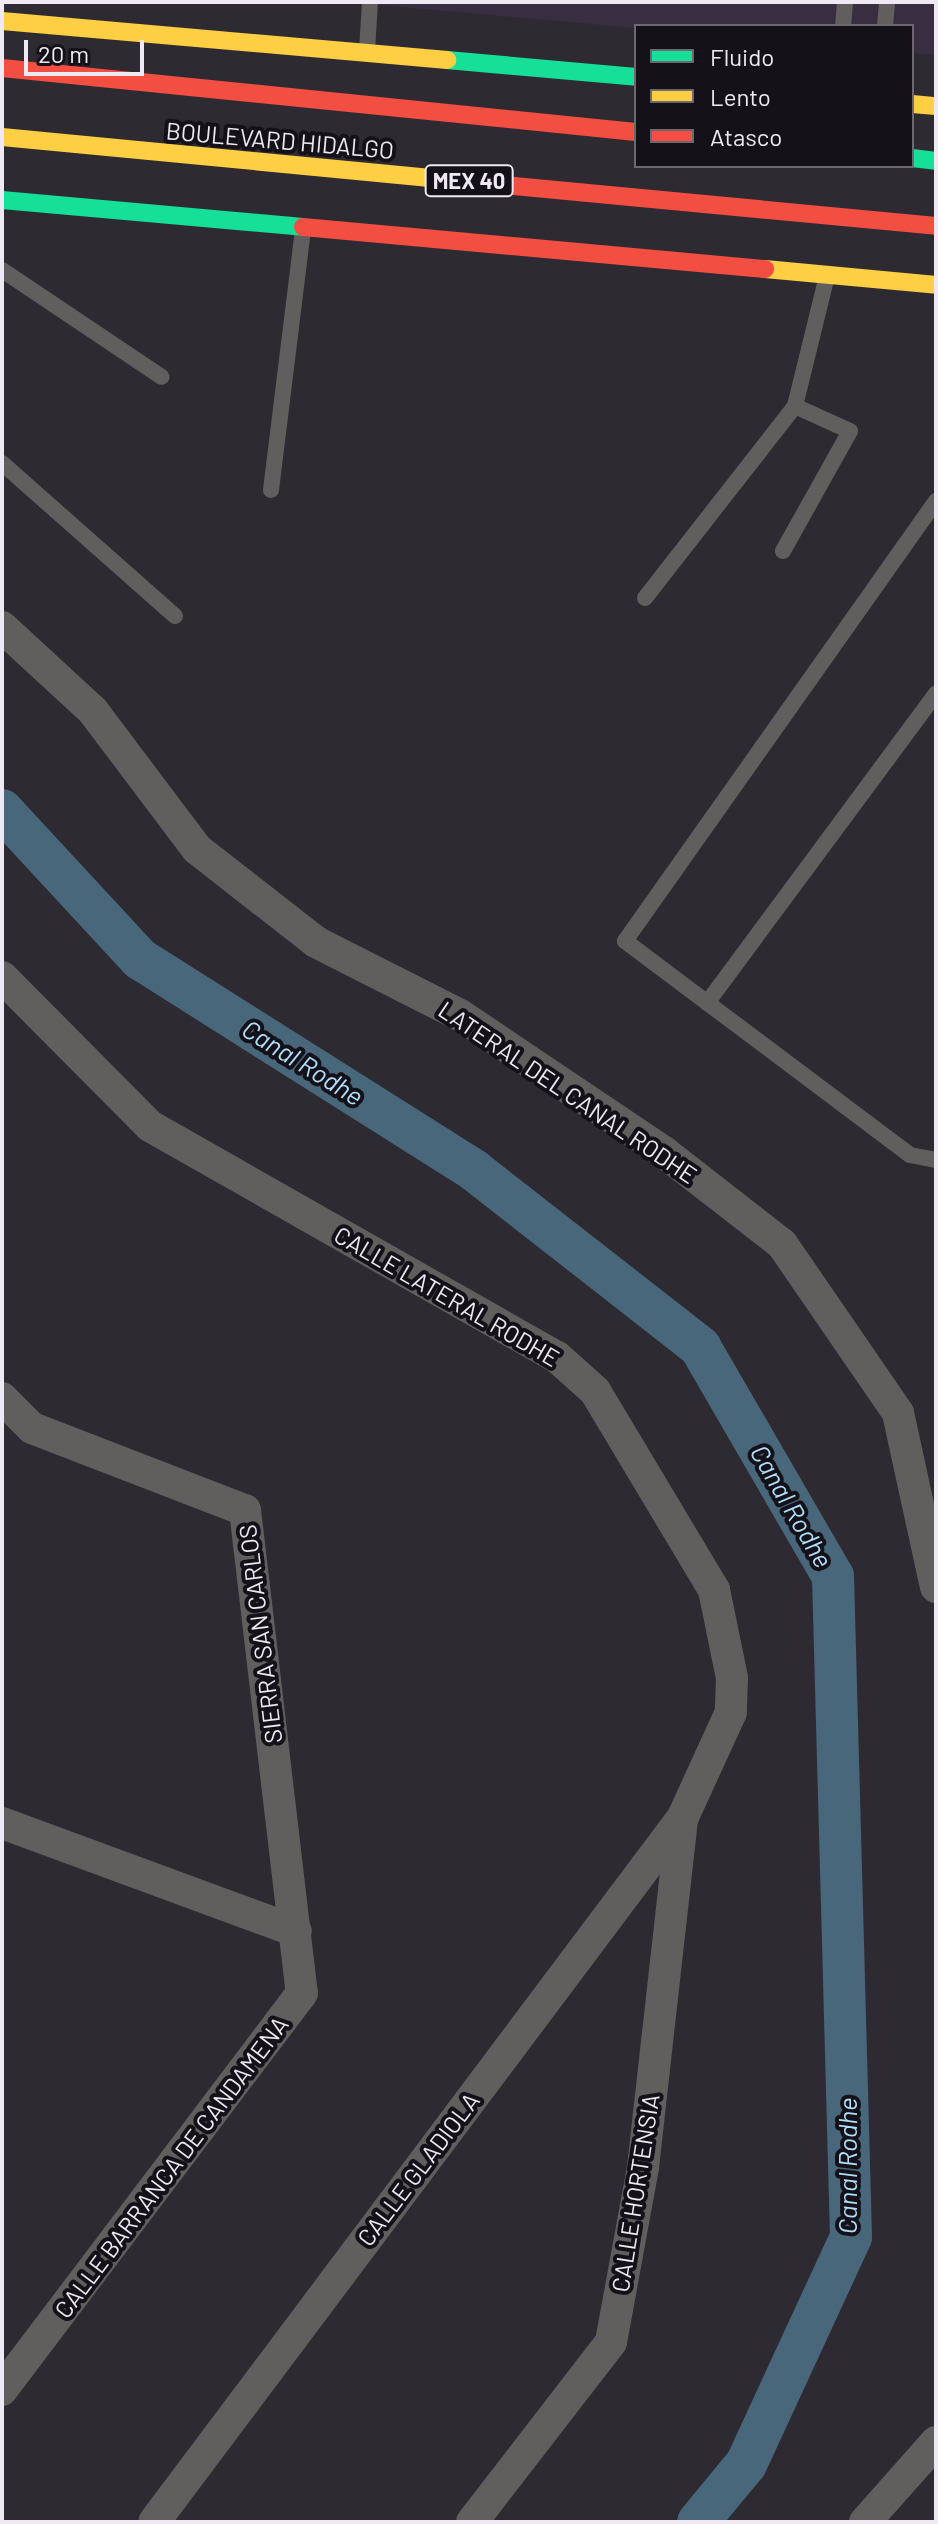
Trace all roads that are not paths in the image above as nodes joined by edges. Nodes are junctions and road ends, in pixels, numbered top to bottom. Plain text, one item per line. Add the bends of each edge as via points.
1 (370, 2) edge
2 (845, 2) edge
3 (887, 2) edge
4 (2, 21) edge
5 (843, 24) edge
6 (885, 24) edge
7 (367, 53) junction
8 (2, 68) edge
9 (634, 77) edge
10 (914, 104) edge
11 (936, 106) edge
12 (634, 132) edge
13 (2, 137) edge
14 (914, 158) edge
15 (936, 161) edge
16 (2, 200) edge
17 (936, 226) edge
18 (303, 230) junction
19 (2, 270) edge
20 (828, 274) junction
21 (936, 285) edge
22 (162, 377) dead end
23 (795, 406) junction
24 (2, 463) edge
25 (271, 490) dead end
26 (936, 501) edge
27 (783, 551) dead end
28 (645, 598) dead end
29 (175, 616) dead end
30 (2, 627) edge
31 (936, 693) edge
32 (2, 977) edge
33 (707, 1003) junction
34 (936, 1160) edge
35 (2, 1398) edge
36 (936, 1587) edge
37 (683, 1817) junction
38 (2, 1823) edge
39 (296, 1931) junction
40 (2, 2390) edge
41 (936, 2442) edge
42 (154, 2522) edge
43 (472, 2522) edge
44 (865, 2522) edge

1 - 7 lane
2 - 5 lane
3 - 6 lane
4 - 7 main road
7 - 9 main road
8 - 12 main road, BOULEVARD HIDALGO
10 - 11 main road
13 - 17 main road, BOULEVARD HIDALGO / MEX 40
14 - 15 main road
16 - 18 main road
18 - 20 main road
18 - 25 lane
19 - 22 lane
20 - 21 main road
20 - 23 lane
23 - 27 lane via 850,431
23 - 28 lane
24 - 29 lane
26 - 33 lane via 625,941
30 - 36 street, LATERAL DEL CANAL RODHE via 93,711 209,858 316,942 473,1024 665,1153 782,1244 898,1413
31 - 33 lane
32 - 37 street, CALLE LATERAL RODHE via 150,1126 557,1357 595,1391 714,1590 731,1712
33 - 34 lane via 910,1155
35 - 39 street, SIERRA SAN CARLOS via 32,1428 245,1510
37 - 42 street, CALLE GLADIOLA
37 - 43 street, CALLE HORTENSIA via 643,2167 611,2342
38 - 39 street
39 - 40 street, CALLE BARRANCA DE CANDAMENA via 302,1993
41 - 44 street

